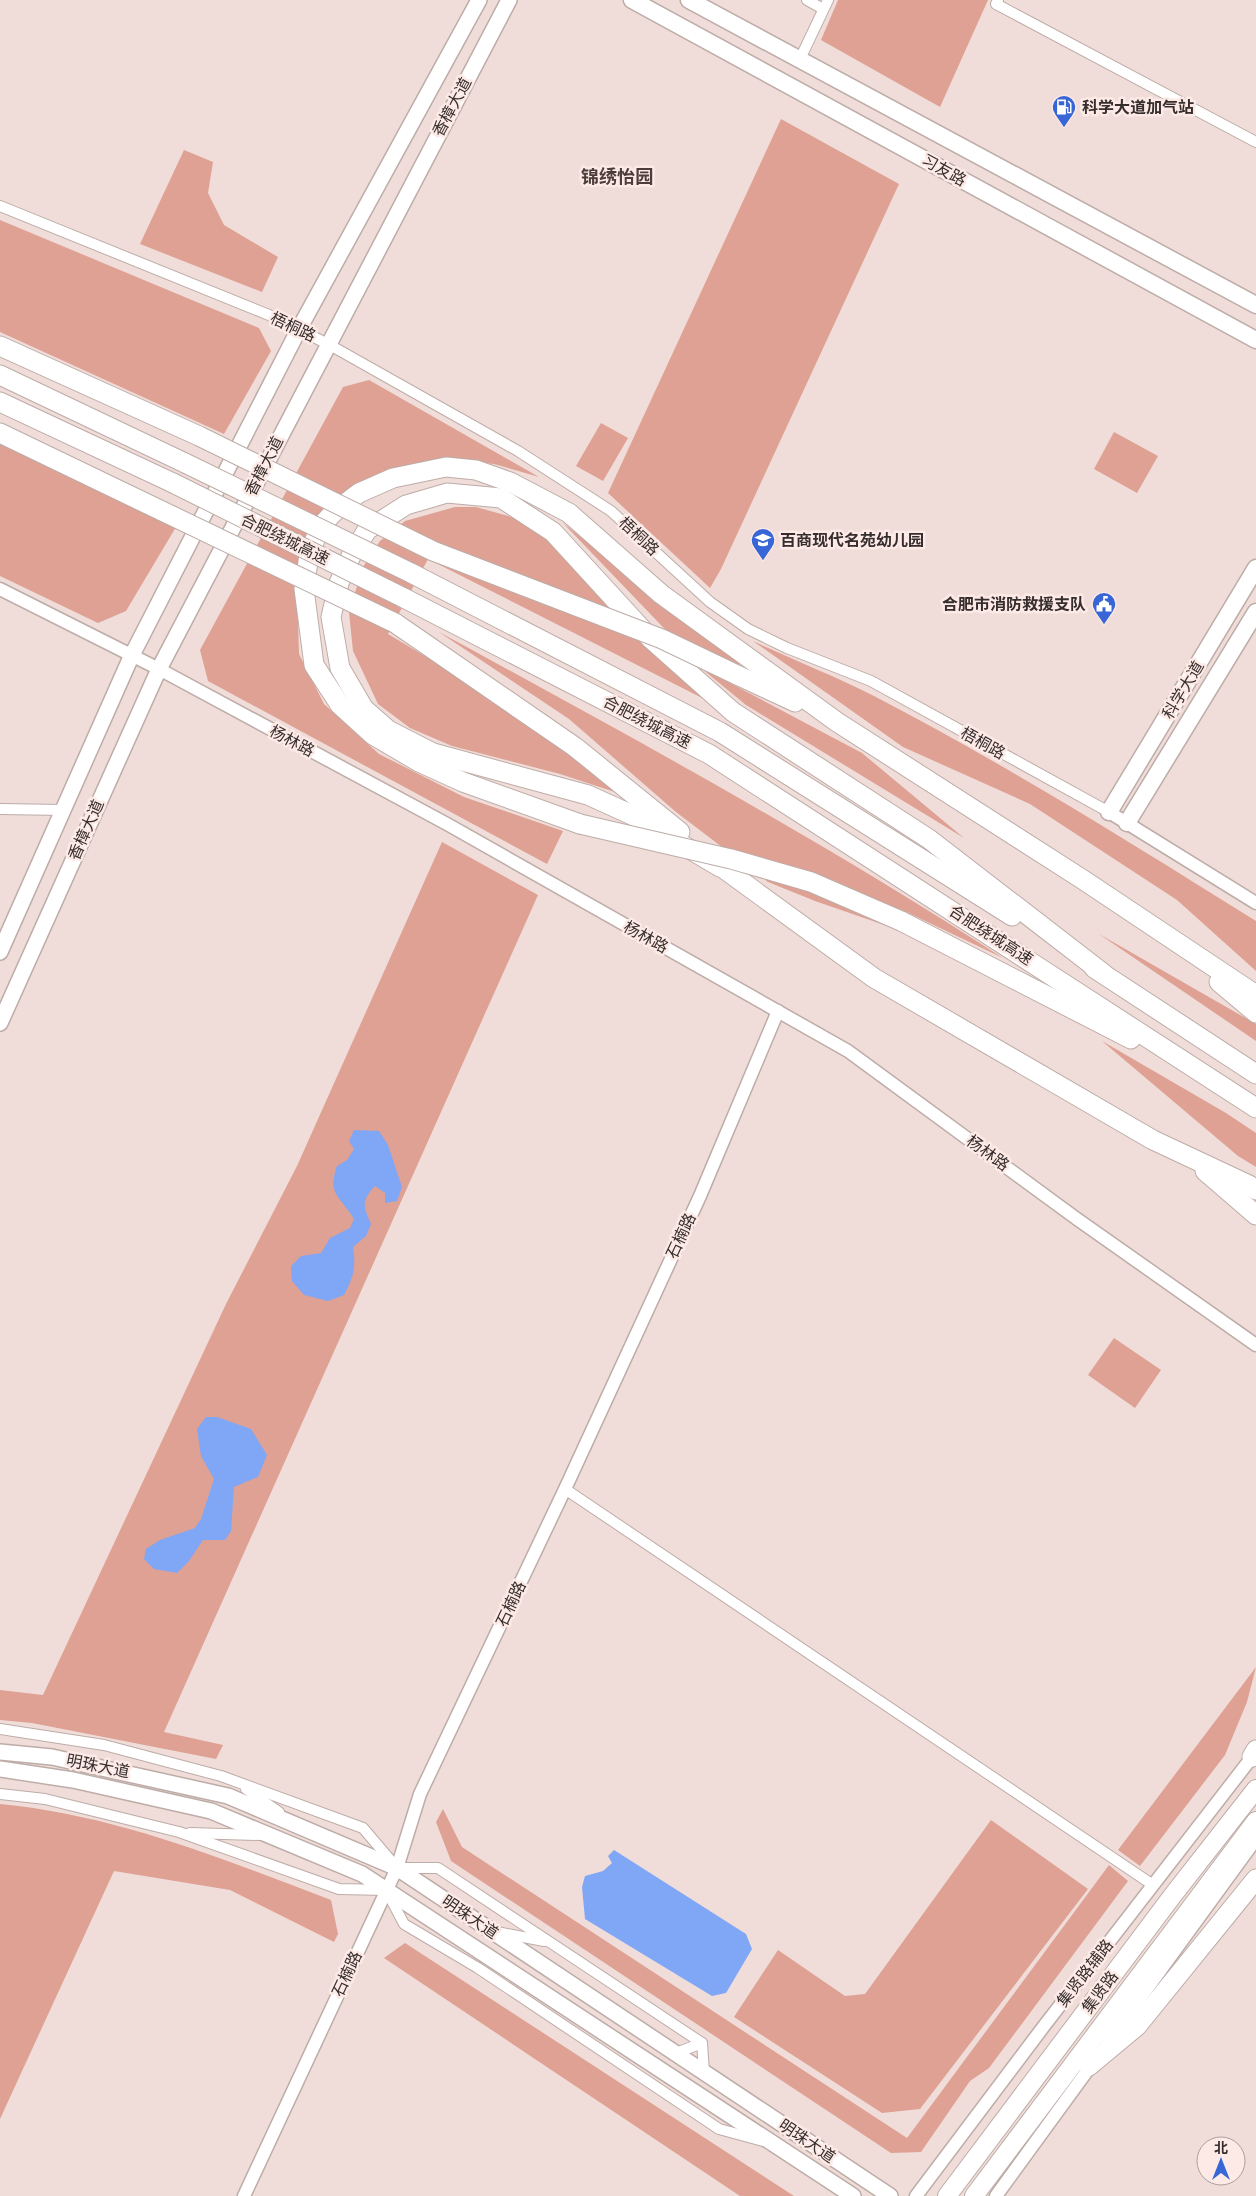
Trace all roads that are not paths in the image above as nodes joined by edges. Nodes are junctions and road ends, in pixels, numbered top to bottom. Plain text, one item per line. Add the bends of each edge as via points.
1 (479, 0) edge
2 (508, 0) edge
3 (632, 0) edge
4 (689, 0) edge
5 (807, 0) edge
6 (998, 0) edge
7 (826, 5) edge
8 (800, 60) junction
9 (1256, 142) edge
10 (0, 206) edge
11 (1256, 305) edge
12 (299, 329) junction
13 (1256, 340) edge
14 (328, 344) junction
15 (0, 346) edge
16 (0, 375) edge
17 (0, 402) edge
18 (0, 433) edge
19 (1256, 568) edge
20 (0, 589) edge
21 (1256, 612) edge
22 (131, 657) junction
23 (158, 669) junction
24 (837, 722) junction
25 (0, 809) edge
26 (64, 810) junction
27 (1109, 812) junction
28 (1127, 823) junction
29 (720, 867) junction
30 (1256, 903) edge
31 (1179, 944) junction
32 (0, 952) edge
33 (1104, 974) junction
34 (1256, 995) edge
35 (778, 1011) junction
36 (1256, 1013) edge
37 (0, 1023) edge
38 (1256, 1074) edge
39 (1224, 1086) junction
40 (1256, 1108) edge
41 (1185, 1154) junction
42 (1254, 1187) edge
43 (1256, 1214) edge
44 (1256, 1345) edge
45 (565, 1489) junction
46 (0, 1729) edge
47 (0, 1752) edge
48 (1255, 1753) edge
49 (0, 1769) edge
50 (234, 1781) junction
51 (1256, 1789) edge
52 (0, 1794) edge
53 (1256, 1821) edge
54 (300, 1827) junction
55 (179, 1832) junction
56 (267, 1835) junction
57 (1256, 1836) edge
58 (396, 1868) junction
59 (1256, 1879) edge
60 (1153, 1885) junction
61 (386, 1890) junction
62 (490, 1930) junction
63 (550, 1943) junction
64 (479, 1951) junction
65 (517, 1994) junction
66 (702, 2043) junction
67 (676, 2053) junction
68 (1089, 2066) junction
69 (704, 2072) junction
70 (773, 2144) junction
71 (244, 2196) edge
72 (853, 2196) edge
73 (890, 2196) edge
74 (916, 2196) edge
75 (947, 2196) edge
76 (974, 2196) edge
77 (996, 2196) edge

1 - 12 main road, 香樟大道
2 - 14 main road, 香樟大道
3 - 13 main road, 习友路
4 - 8 main road, 习友路
5 - 7 street
6 - 9 street via 996,4
7 - 8 street
8 - 11 main road, 习友路
10 - 12 street, 梧桐路
12 - 14 street, 梧桐路
12 - 22 main road, 香樟大道
14 - 23 main road, 香樟大道
14 - 27 street, 梧桐路 via 518,452 612,511 710,602 748,629 871,681
15 - 24 highway, bridge via 199,436 433,550 662,639
16 - 33 highway, 合肥绕城高速, bridge via 411,573 720,732
17 - 39 highway, 合肥绕城高速, bridge via 173,483 709,754
18 - 29 highway, bridge via 395,623 575,747
19 - 27 main road, 科学大道
20 - 22 street, 杨林路
21 - 28 main road, 科学大道
22 - 23 street, 杨林路
22 - 26 main road, 香樟大道
23 - 35 street, 杨林路 via 447,824
23 - 37 main road, 香樟大道
24 - 31 highway via 1082,878
24 - 39 highway, bridge via 661,594 569,513 510,482 476,470 446,467 393,478 359,493 320,527 309,556 304,589 314,665 340,705 373,735 419,762 463,782 580,824 731,859 811,882 901,921
25 - 26 street
26 - 32 main road, 香樟大道
27 - 28 street, 梧桐路
28 - 30 street, 梧桐路
29 - 33 highway via 632,815 588,795 433,753 388,730 364,709 340,668 331,617 339,584 351,556 368,530 406,505 447,493 501,498 553,532 651,639 732,712 929,839
29 - 41 highway via 874,978 1153,1140
31 - 34 highway
31 - 36 highway
33 - 38 highway, 合肥绕城高速
35 - 44 street, 杨林路 via 848,1052
35 - 45 street, 石楠路 via 700,1196
39 - 40 highway, 合肥绕城高速
41 - 42 highway
41 - 43 highway
45 - 58 street, 石楠路 via 420,1794
45 - 60 street
46 - 50 street via 104,1745
47 - 54 main road, 明珠大道 via 52,1757 228,1796
48 - 60 street, 集贤路辅路
49 - 56 main road, 明珠大道 via 73,1780 211,1811
50 - 54 street
50 - 58 street via 363,1828
51 - 75 highway, 集贤路
52 - 55 street via 45,1799
53 - 76 highway, 集贤路
54 - 58 main road, 明珠大道
55 - 56 street
55 - 61 street via 339,1889
56 - 61 main road, 明珠大道 via 362,1874
57 - 68 street
58 - 61 street, 石楠路
58 - 62 main road, 明珠大道
58 - 63 street via 438,1868
59 - 68 highway via 1137,2026
60 - 74 street, 集贤路辅路
61 - 64 main road, 明珠大道
61 - 65 street via 404,1924
61 - 71 street, 石楠路
62 - 63 street
62 - 67 main road, 明珠大道
63 - 66 street
64 - 65 street
64 - 70 main road, 明珠大道
65 - 70 street via 719,2130
66 - 67 street
66 - 69 street
67 - 69 main road, 明珠大道
68 - 77 street
69 - 73 main road, 明珠大道
70 - 72 main road, 明珠大道

